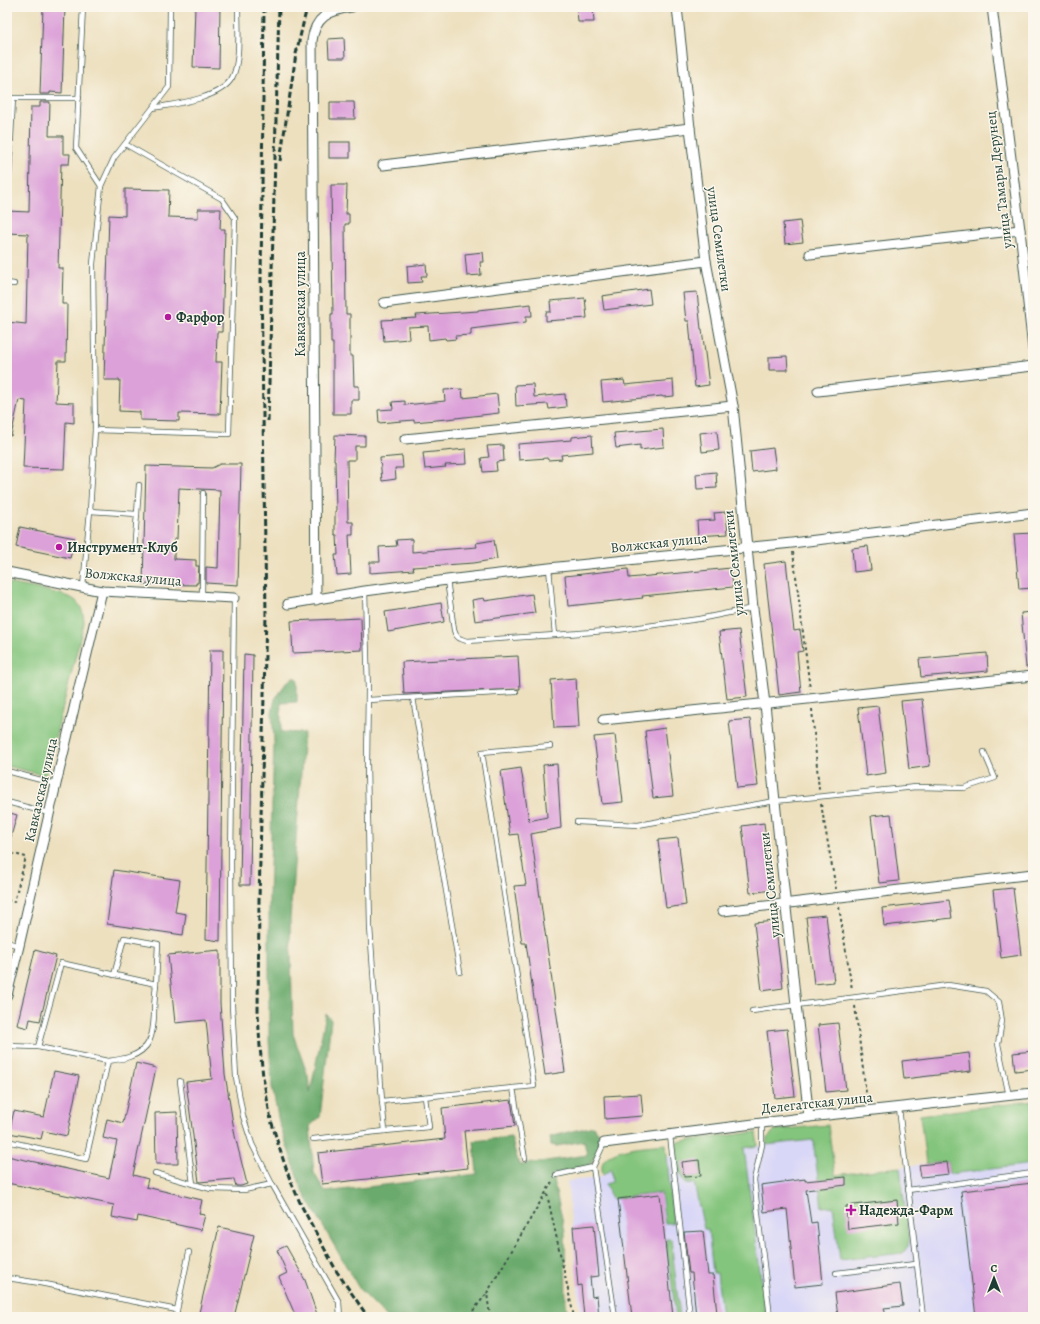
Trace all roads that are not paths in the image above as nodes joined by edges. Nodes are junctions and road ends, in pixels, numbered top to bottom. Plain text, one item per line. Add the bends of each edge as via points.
1 (83, 7) edge
2 (170, 7) edge
3 (238, 7) edge
4 (352, 7) edge
5 (677, 7) edge
6 (992, 7) edge
7 (325, 13) edge
8 (79, 98) junction
9 (153, 108) junction
10 (690, 128) junction
11 (125, 144) junction
12 (383, 165) dead end
13 (101, 186) junction
14 (8, 197) edge
15 (1020, 230) junction
16 (810, 254) dead end
17 (706, 261) junction
18 (7, 283) edge
19 (14, 284) dead end
20 (384, 303) dead end
21 (1033, 349) edge
22 (1033, 366) edge
23 (818, 391) dead end
24 (733, 406) junction
25 (95, 430) junction
26 (404, 438) dead end
27 (140, 485) dead end
28 (203, 493) dead end
29 (90, 511) junction
30 (1033, 513) edge
31 (137, 514) junction
32 (746, 548) junction
33 (134, 552) dead end
34 (549, 568) junction
35 (7, 572) edge
36 (447, 580) junction
37 (83, 587) junction
38 (102, 591) junction
39 (365, 591) junction
40 (202, 596) junction
41 (234, 598) joint
42 (316, 600) junction
43 (288, 604) dead end
44 (752, 608) junction
45 (556, 635) junction
46 (1033, 676) edge
47 (516, 692) dead end
48 (413, 698) junction
49 (368, 700) junction
50 (765, 704) junction
51 (603, 720) dead end
52 (550, 746) dead end
53 (984, 752) dead end
54 (7, 771) edge
55 (56, 784) junction
56 (775, 801) junction
57 (7, 802) edge
58 (49, 813) junction
59 (577, 822) dead end
60 (1033, 874) edge
61 (786, 903) junction
62 (723, 911) dead end
63 (7, 942) edge
64 (19, 946) junction
65 (11, 961) edge
66 (460, 972) dead end
67 (114, 975) junction
68 (156, 984) junction
69 (7, 995) edge
70 (796, 1005) junction
71 (752, 1011) dead end
72 (7, 1046) edge
73 (38, 1047) junction
74 (108, 1061) junction
75 (180, 1081) dead end
76 (513, 1088) junction
77 (1033, 1094) edge
78 (425, 1096) junction
79 (1009, 1096) junction
80 (382, 1101) junction
81 (899, 1108) junction
82 (810, 1117) junction
83 (762, 1123) junction
84 (385, 1131) junction
85 (670, 1134) junction
86 (313, 1139) dead end
87 (7, 1141) edge
88 (604, 1143) joint
89 (525, 1159) dead end
90 (593, 1167) junction
91 (155, 1173) dead end
92 (1033, 1173) edge
93 (556, 1175) road end
94 (193, 1184) junction
95 (272, 1184) junction
96 (908, 1190) junction
97 (189, 1252) dead end
98 (916, 1264) junction
99 (836, 1273) dead end
100 (7, 1278) edge
101 (178, 1310) junction
102 (176, 1317) edge
103 (340, 1317) edge
104 (615, 1317) edge
105 (690, 1317) edge
106 (770, 1317) edge
107 (923, 1317) edge

1 - 8 lane
2 - 9 lane via 169,87
3 - 9 lane via 238,60 233,78 223,88 207,96
4 - 7 street
5 - 10 street, улица Семилетки
6 - 15 street, улица Тамары Дерунец
7 - 42 street, Кавказская улица via 315,28 312,41
8 - 13 lane via 76,148
8 - 14 lane via 13,98
9 - 11 lane
10 - 12 street
10 - 17 street, улица Семилетки
11 - 13 lane via 114,158
11 - 25 lane via 222,198 235,218 229,434
13 - 25 lane via 93,264
15 - 16 street
15 - 21 street, улица Тамары Дерунец
17 - 20 street
17 - 24 street, улица Семилетки
18 - 19 lane
22 - 23 street
24 - 26 street
24 - 32 street, улица Семилетки
25 - 29 lane
27 - 31 lane
28 - 40 lane
29 - 31 lane
29 - 37 lane
30 - 32 street, Волжская улица
31 - 33 lane
32 - 34 street, Волжская улица
32 - 44 street, улица Семилетки
34 - 36 street, Волжская улица
34 - 45 lane
35 - 37 street, Волжская улица
36 - 39 street, Волжская улица
36 - 45 lane via 454,630 461,640
37 - 38 street, Волжская улица
38 - 40 street, Волжская улица
38 - 55 street, Кавказская улица
39 - 42 street, Волжская улица
39 - 49 lane
40 - 41 street, Волжская улица
41 - 95 lane via 231,863 232,1005 236,1077 247,1131
42 - 43 street, Волжская улица
44 - 45 lane via 700,619
44 - 50 street, улица Семилетки
46 - 50 street
47 - 48 lane
48 - 49 lane
48 - 66 lane
49 - 80 lane via 370,927
50 - 51 street
50 - 56 street, улица Семилетки
52 - 76 lane via 482,752 534,1086
53 - 56 lane via 995,778 964,788 916,787
54 - 55 lane
55 - 58 street, Кавказская улица
56 - 59 lane via 638,825
56 - 61 street, улица Семилетки
57 - 58 lane
58 - 64 street, Кавказская улица
60 - 61 street
61 - 62 street
61 - 70 street, улица Семилетки
63 - 64 lane
64 - 65 street, Кавказская улица
65 - 69 street, Кавказская улица
67 - 68 lane
67 - 68 lane via 124,938 158,944
67 - 73 lane via 61,963
68 - 74 lane via 153,1032 146,1047 129,1057
70 - 71 lane
70 - 79 lane via 948,985 986,991 999,1002 1002,1021 998,1044
70 - 82 street, улица Семилетки
72 - 73 lane
73 - 74 lane
74 - 87 lane via 86,1159
75 - 94 lane
76 - 78 lane
76 - 89 lane
77 - 79 street, Делегатская улица
78 - 80 lane
78 - 84 lane via 429,1127
79 - 81 street, Делегатская улица
80 - 84 lane
81 - 82 street, Делегатская улица
81 - 96 lane
82 - 83 street, Делегатская улица
83 - 85 street, Делегатская улица
83 - 106 lane via 762,1145 754,1180
84 - 86 lane
85 - 88 street, Делегатская улица
85 - 105 lane
88 - 90 lane
90 - 93 lane
90 - 104 lane
91 - 94 lane
92 - 96 lane
94 - 95 lane via 211,1189 244,1190
95 - 103 lane via 339,1302
96 - 98 lane
97 - 101 lane
98 - 99 lane
98 - 107 lane
100 - 101 lane via 40,1282
101 - 102 lane

